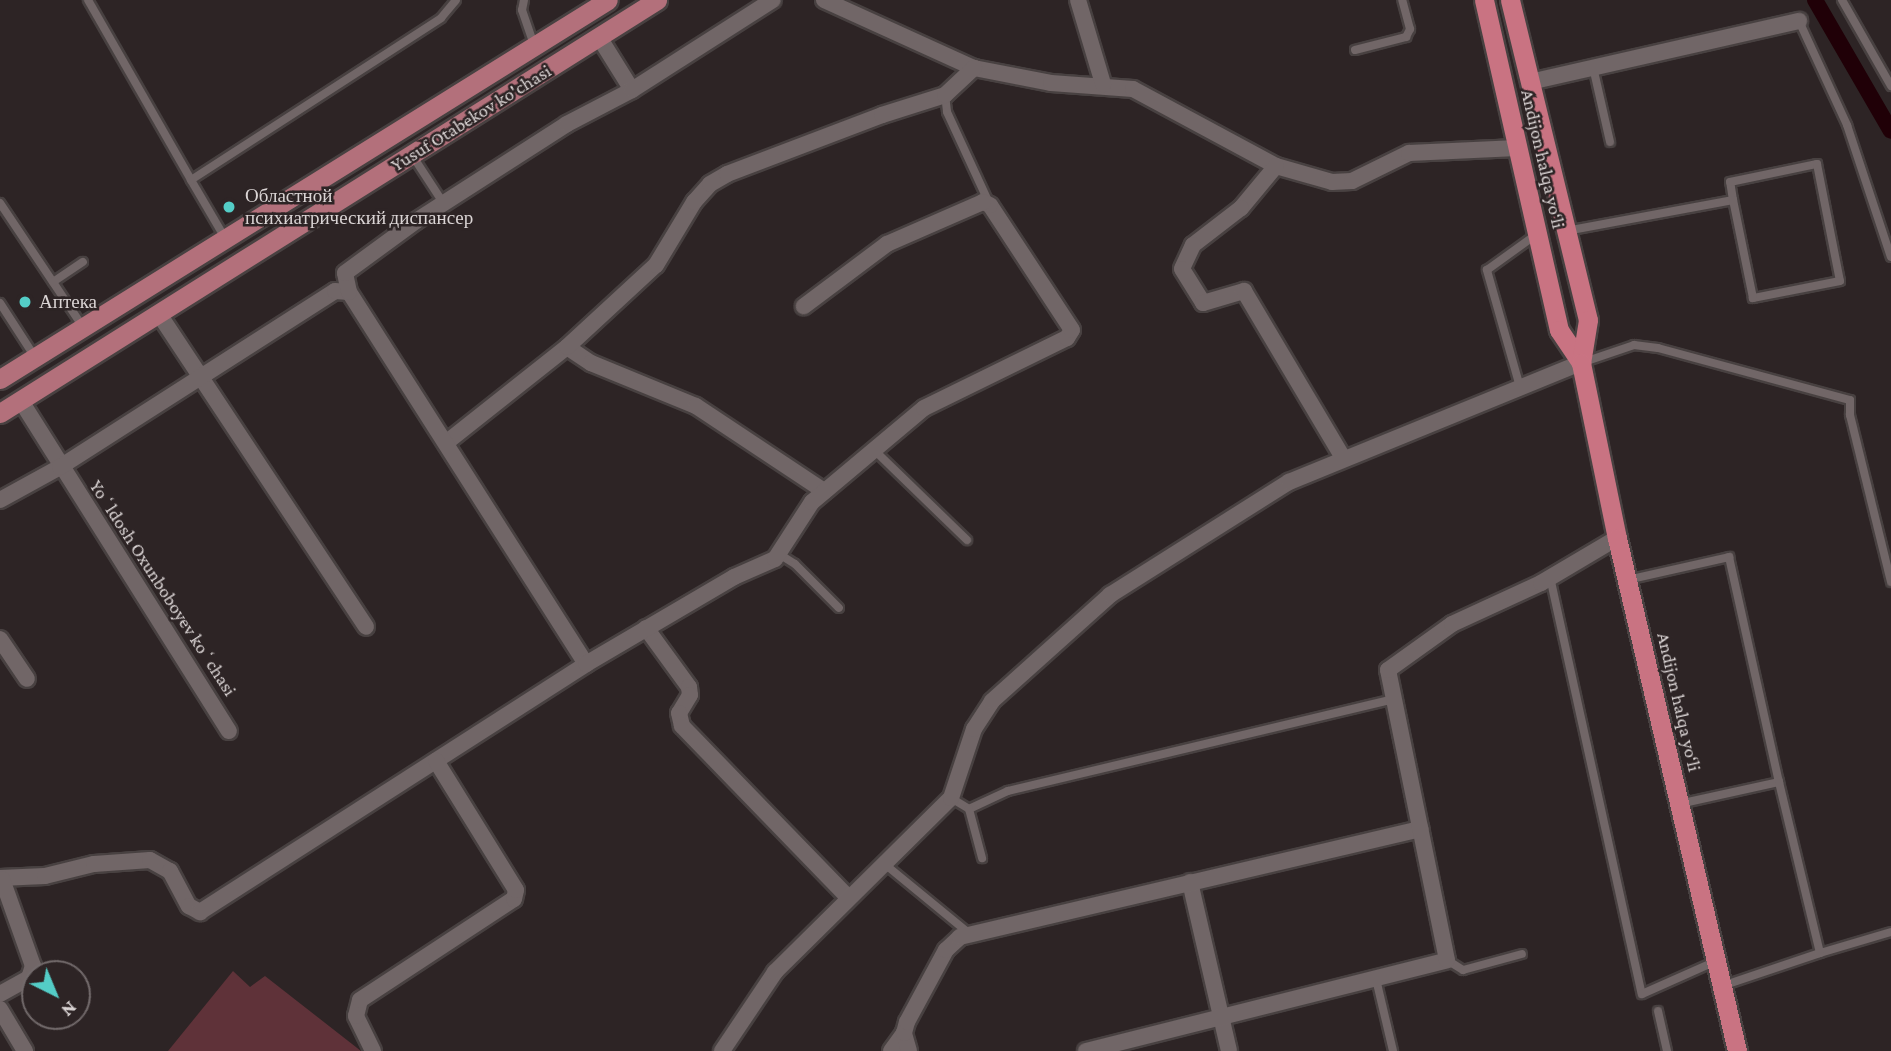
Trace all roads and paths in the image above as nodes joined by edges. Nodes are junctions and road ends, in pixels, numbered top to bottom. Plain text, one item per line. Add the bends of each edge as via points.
1 (88, 0) edge
2 (456, 0) edge
3 (524, 0) edge
4 (608, 0) edge
5 (657, 0) edge
6 (773, 0) edge
7 (824, 0) edge
8 (1078, 0) edge
9 (1402, 0) edge
10 (1484, 0) edge
11 (1510, 0) edge
12 (1842, 0) edge
13 (1798, 21) joint
14 (598, 37) junction
15 (535, 46) junction
16 (1355, 50) dead end
17 (1593, 67) junction
18 (974, 68) junction
19 (1530, 82) junction
20 (1103, 84) junction
21 (1891, 86) edge
22 (632, 90) junction
23 (945, 95) junction
24 (1610, 142) dead end
25 (1517, 148) junction
26 (412, 155) junction
27 (1276, 166) junction
28 (191, 180) junction
29 (1733, 200) junction
30 (0, 203) edge
31 (443, 204) junction
32 (990, 205) junction
33 (1566, 231) junction
34 (1537, 234) junction
35 (225, 238) junction
36 (1891, 257) edge
37 (83, 262) dead end
38 (53, 282) junction
39 (349, 292) junction
40 (0, 303) edge
41 (804, 306) dead end
42 (159, 314) junction
43 (83, 327) junction
44 (567, 347) junction
45 (35, 356) junction
46 (1581, 363) junction
47 (200, 374) junction
48 (0, 379) edge
49 (1520, 387) junction
50 (21, 401) junction
51 (0, 413) edge
52 (447, 442) junction
53 (873, 449) junction
54 (1343, 458) junction
55 (60, 467) junction
56 (824, 491) junction
57 (0, 500) edge
58 (1617, 538) junction
59 (967, 540) dead end
60 (779, 554) junction
61 (1550, 577) junction
62 (1627, 580) junction
63 (1891, 582) edge
64 (839, 608) dead end
65 (366, 627) dead end
66 (646, 628) junction
67 (0, 639) edge
68 (586, 663) junction
69 (27, 679) dead end
70 (1391, 700) junction
71 (229, 731) dead end
72 (436, 761) junction
73 (1779, 782) junction
74 (951, 799) junction
75 (1679, 804) junction
76 (969, 809) junction
77 (1421, 829) junction
78 (982, 858) dead end
79 (887, 866) junction
80 (1, 878) edge
81 (1190, 882) junction
82 (847, 896) junction
83 (1891, 932) edge
84 (971, 934) junction
85 (1820, 953) junction
86 (1522, 954) dead end
87 (1447, 960) junction
88 (1716, 961) junction
89 (1376, 979) junction
90 (1722, 986) junction
91 (0, 994) edge
92 (0, 1009) edge
93 (1658, 1011) dead end
94 (1221, 1017) junction
95 (904, 1033) junction
96 (25, 1051) edge
97 (373, 1051) edge
98 (722, 1051) edge
99 (891, 1051) edge
100 (909, 1051) edge
101 (1086, 1051) edge
102 (1229, 1051) edge
103 (1393, 1051) edge
104 (1667, 1051) edge
105 (1737, 1051) edge

1 - 28 lane
2 - 28 lane via 441,18
3 - 15 lane via 522,10
4 - 15 main road, Yusuf Otabekov ko'chasi
5 - 14 main road, Yusuf Otabekov ko'chasi
6 - 22 street
7 - 18 street
8 - 20 street
9 - 16 lane via 1410,29 1406,37
10 - 25 highway, Andijon halqa yo‘li
11 - 19 highway, Andijon halqa yo‘li
12 - 21 lane
13 - 17 street
13 - 36 lane via 1847,125
14 - 22 street
14 - 26 main road, Yusuf Otabekov ko'chasi
15 - 35 main road, Yusuf Otabekov ko'chasi
17 - 19 street
17 - 24 lane
18 - 20 street via 1051,83
18 - 23 street
19 - 33 highway, Andijon halqa yo‘li
20 - 27 street via 1152,98
22 - 31 street via 567,124
23 - 32 lane via 947,112
23 - 44 street via 882,115 710,184 656,265
25 - 27 street via 1409,153 1343,184
25 - 34 highway, Andijon halqa yo‘li
26 - 31 lane
26 - 42 main road, Yusuf Otabekov ko'chasi
27 - 54 street via 1241,208 1193,245 1182,269 1203,303 1244,290
28 - 35 lane
29 - 29 lane via 1730,182 1817,164 1840,281 1753,298
29 - 33 lane
30 - 38 lane
31 - 39 street via 345,274
32 - 41 street via 974,205 887,244
32 - 53 street via 1070,323 1071,333 924,408
33 - 46 highway, Andijon halqa yo‘li via 1588,320
34 - 46 highway, Andijon halqa yo‘li via 1559,330
34 - 49 lane via 1487,270
35 - 43 main road, Yusuf Otabekov ko'chasi
37 - 38 lane
38 - 43 lane
39 - 47 street via 335,291
39 - 52 street
40 - 45 lane
42 - 47 street
42 - 50 main road, Yusuf Otabekov ko'chasi
43 - 45 main road, Yusuf Otabekov ko'chasi
44 - 52 street
44 - 56 street via 591,363 696,406
45 - 48 main road, Yusuf Otabekov ko'chasi
46 - 49 street
46 - 58 highway, Andijon halqa yo‘li
46 - 63 lane via 1634,345 1658,348 1850,400
47 - 55 street
47 - 65 street
49 - 54 street
50 - 51 main road, Yusuf Otabekov ko'chasi
50 - 55 street, Yoʻldosh Oxunboboyev koʻchasi
52 - 68 street
53 - 56 street
53 - 59 lane
54 - 74 street via 1289,482 1110,595 992,701 974,729
55 - 57 street
55 - 71 street, Yoʻldosh Oxunboboyev koʻchasi
56 - 60 street
58 - 61 street
58 - 62 highway, Andijon halqa yo‘li
60 - 64 lane
60 - 66 street
61 - 70 street via 1452,624 1392,667 1387,675
61 - 88 lane via 1642,994
62 - 73 lane via 1729,557
62 - 75 highway, Andijon halqa yo‘li
66 - 68 street
66 - 82 street via 689,687 690,695 679,713 682,726
67 - 69 street
68 - 72 street
70 - 76 lane via 1021,787
70 - 77 street
72 - 80 street via 200,912 189,906 170,871 150,860
72 - 97 street via 516,890 514,899 360,1000 356,1016
73 - 75 lane
73 - 85 lane
74 - 76 lane
74 - 79 street
75 - 88 highway, Andijon halqa yo‘li
76 - 78 lane
77 - 81 street
77 - 87 street
79 - 82 street
79 - 84 lane
80 - 91 street via 33,966 29,978
81 - 84 street
81 - 94 street
82 - 98 street via 775,972
83 - 85 lane
84 - 95 street via 946,950
85 - 90 lane
86 - 87 lane via 1463,970
87 - 89 street
88 - 90 highway, Andijon halqa yo‘li
89 - 94 street
89 - 103 lane
90 - 105 highway, Andijon halqa yo‘li
92 - 96 street
93 - 104 lane
94 - 101 street
94 - 102 street
95 - 99 street
95 - 100 street

